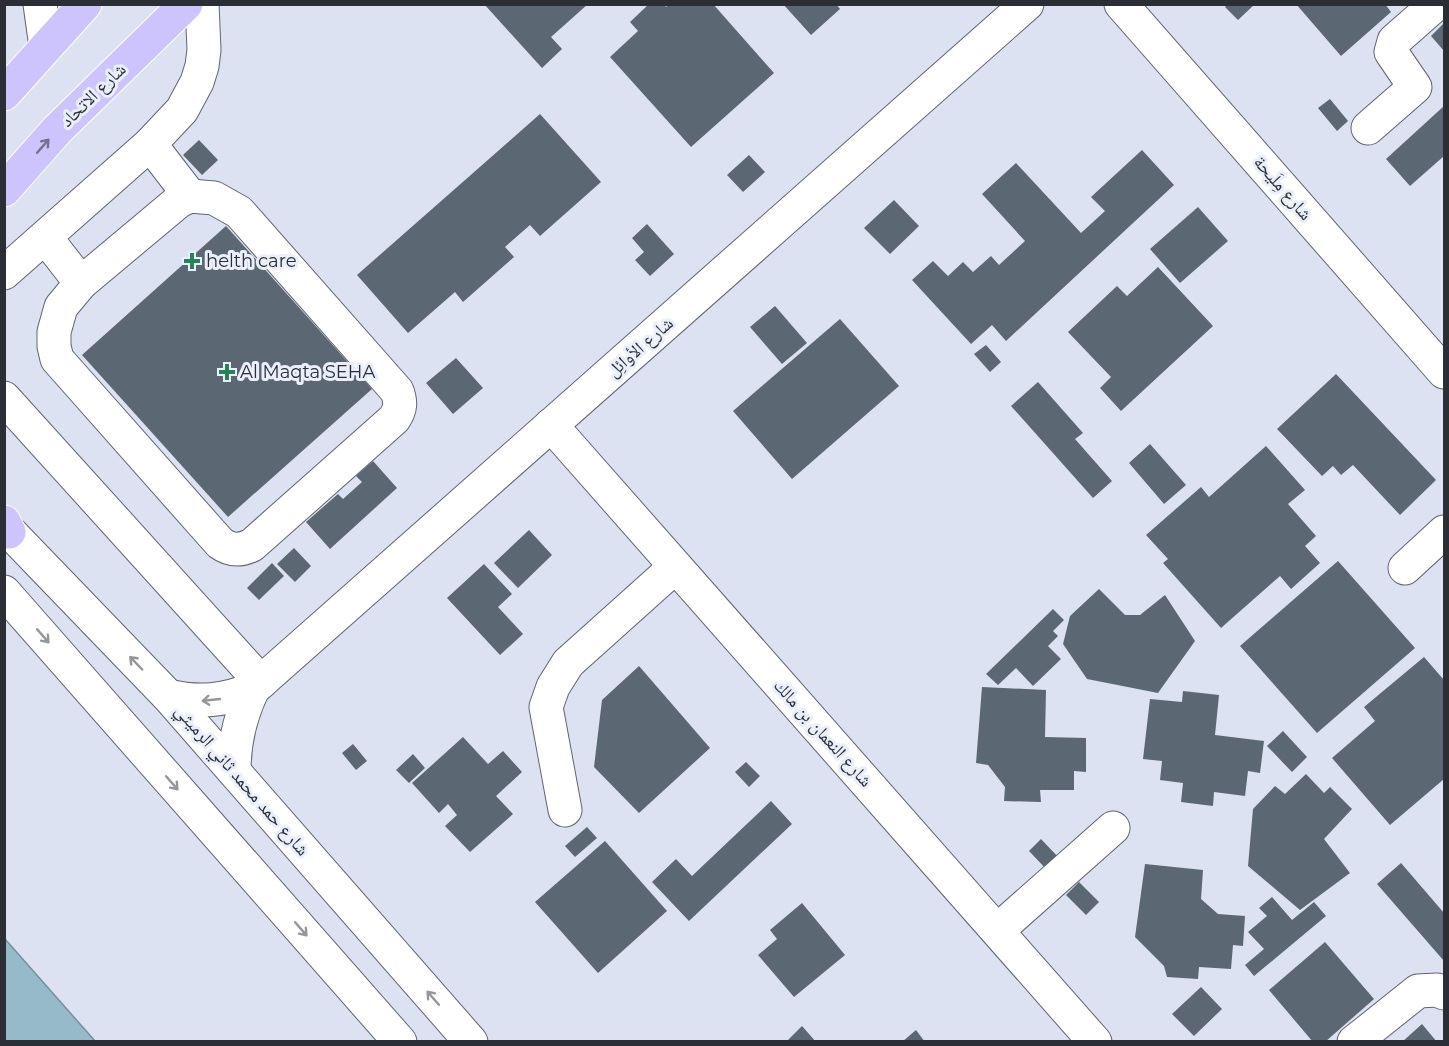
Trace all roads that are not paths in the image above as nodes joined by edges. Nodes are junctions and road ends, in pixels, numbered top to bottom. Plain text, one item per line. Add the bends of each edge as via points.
1 (40, 4) edge
2 (85, 4) edge
3 (186, 4) edge
4 (202, 4) edge
5 (1027, 4) edge
6 (1120, 4) edge
7 (1436, 4) edge
8 (46, 46) junction
9 (4, 94) edge
10 (1368, 128) dead end
11 (150, 144) junction
12 (4, 190) edge
13 (190, 196) junction
14 (46, 238) junction
15 (4, 273) edge
16 (81, 283) junction
17 (1444, 372) edge
18 (4, 398) edge
19 (551, 425) junction
20 (6, 527) edge
21 (1444, 532) edge
22 (675, 567) junction
23 (1405, 568) dead end
24 (4, 592) edge
25 (257, 685) junction
26 (168, 696) junction
27 (234, 771) junction
28 (565, 810) dead end
29 (1113, 828) dead end
30 (998, 930) junction
31 (1444, 993) edge
32 (400, 1041) edge
33 (471, 1041) edge
34 (1095, 1041) edge
35 (1354, 1041) edge

1 - 8 street
2 - 8 main road
12 -> 3 main road, شارع الاتحاد via 57,130
4 - 11 street via 204,50 197,82 182,110
5 - 19 street, شارع الأوائِل
6 - 17 street, شارع مِلَيحة
7 - 10 street via 1394,41 1391,52 1415,87
8 - 9 main road
11 - 13 street
11 - 14 street
13 - 16 street
13 - 16 street via 214,198 239,212 400,399 394,419 252,545 237,550 220,543 57,359 56,319
14 - 15 street
14 - 16 street
18 - 25 street
19 - 22 street, شارع النعمان بن مالك
19 - 25 street, شارع الأوائِل
26 -> 20 street, شارع حمد محمد ثاني الرميثي
21 - 23 street
22 - 28 street via 568,663 553,687 546,707
22 - 30 street, شارع النعمان بن مالك
24 -> 32 street
25 -> 26 street, شارع الأوائِل via 228,698 202,702
25 - 27 street, شارع الأوائِل via 240,720
26 - 27 street, شارع حمد محمد ثاني الرميثي
33 -> 27 street, شارع حمد محمد ثاني الرميثي
29 - 30 street
30 - 34 street, شارع النعمان بن مالك
31 - 35 street via 1418,991

